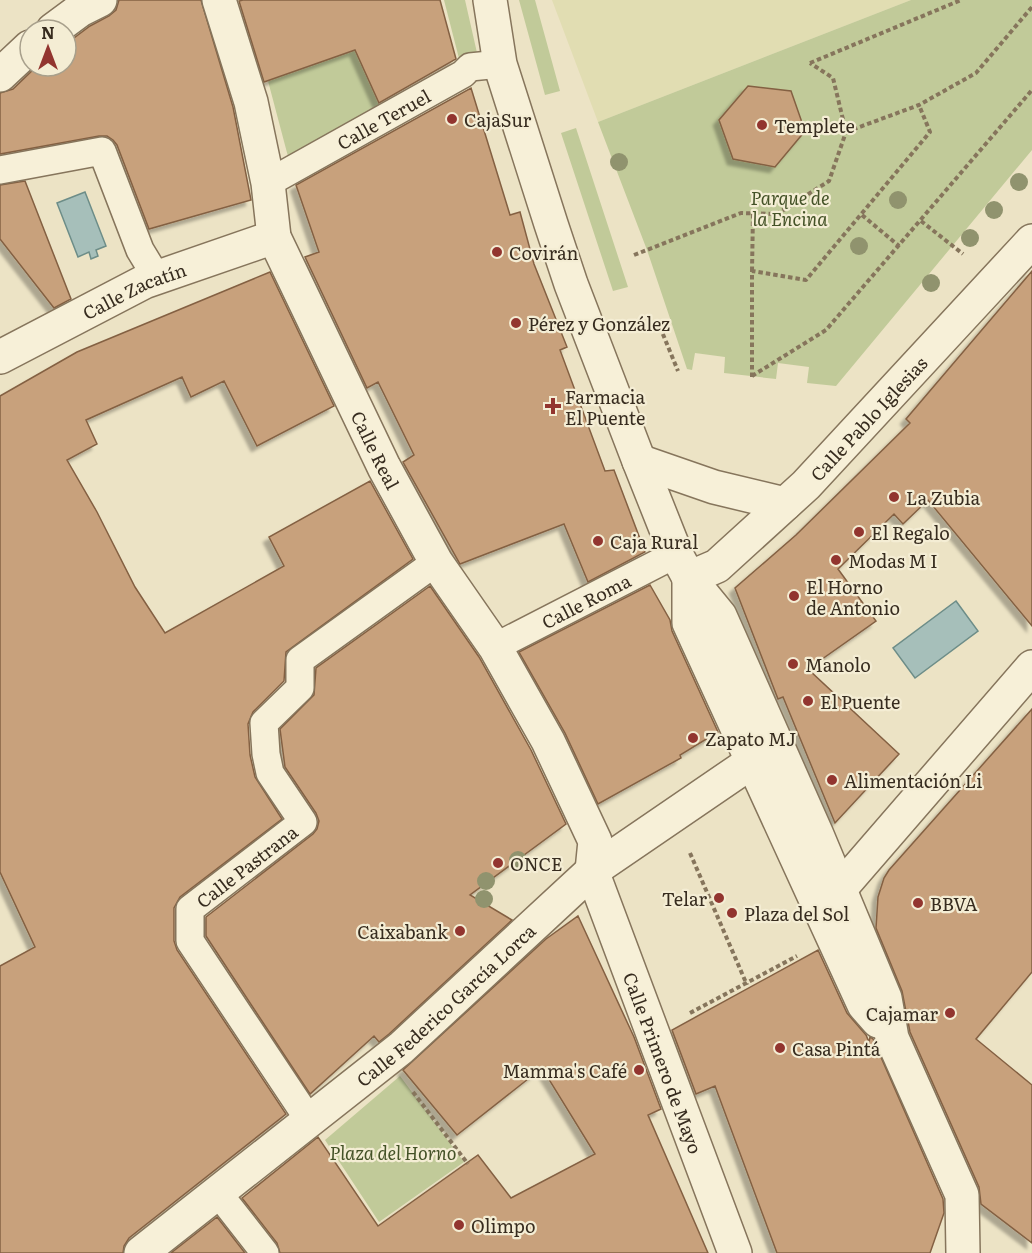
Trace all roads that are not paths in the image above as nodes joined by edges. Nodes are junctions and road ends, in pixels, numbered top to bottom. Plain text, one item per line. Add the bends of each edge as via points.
1 (100, 0) edge
2 (219, 0) edge
3 (490, 0) edge
4 (69, 18) edge
5 (18, 58) edge
6 (501, 64) junction
7 (0, 75) edge
8 (0, 170) edge
9 (268, 183) junction
10 (274, 237) junction
11 (1032, 241) edge
12 (157, 278) junction
13 (0, 357) edge
14 (639, 461) junction
15 (785, 504) junction
16 (436, 562) junction
17 (683, 566) junction
18 (495, 647) junction
19 (1032, 667) edge
20 (753, 761) junction
21 (817, 835) junction
22 (592, 872) junction
23 (839, 890) junction
24 (892, 1038) junction
25 (309, 1120) junction
26 (218, 1193) junction
27 (141, 1253) edge
28 (265, 1253) edge
29 (735, 1253) edge
30 (963, 1253) edge

1 - 4 street
2 - 9 street, Calle Real via 251,102
3 - 6 street
5 - 7 street
6 - 9 street, Calle Teruel via 470,67
6 - 14 street via 568,274
8 - 12 street via 102,151 140,250
9 - 10 street, Calle Real
10 - 12 street, Calle Zacatín
10 - 16 street, Calle Real via 384,467
11 - 15 street, Calle Pablo Iglesias via 840,451
12 - 13 street, Calle Zacatín
14 - 15 street via 714,487
14 - 17 street
15 - 17 street, Calle Pablo Iglesias via 717,566
16 - 18 street, Calle Real
16 - 25 street, Calle Pastrana via 300,660 300,688 264,723 270,773 303,822 190,909 190,942
17 - 18 street, Calle Roma
17 - 20 street via 689,623
17 - 21 street via 720,616
18 - 22 street, Calle Real via 548,741 595,841
19 - 23 street
20 - 21 street via 775,781 794,820
20 - 22 street, Calle Federico García Lorca
20 - 24 street via 864,1005
21 - 23 street
22 - 25 street, Calle Federico García Lorca via 401,1048
22 - 29 street, Calle Primero de Mayo
23 - 24 street via 885,998
24 - 30 street via 962,1195
25 - 26 street, Calle Federico García Lorca
26 - 27 street, Calle Federico García Lorca
26 - 28 street

